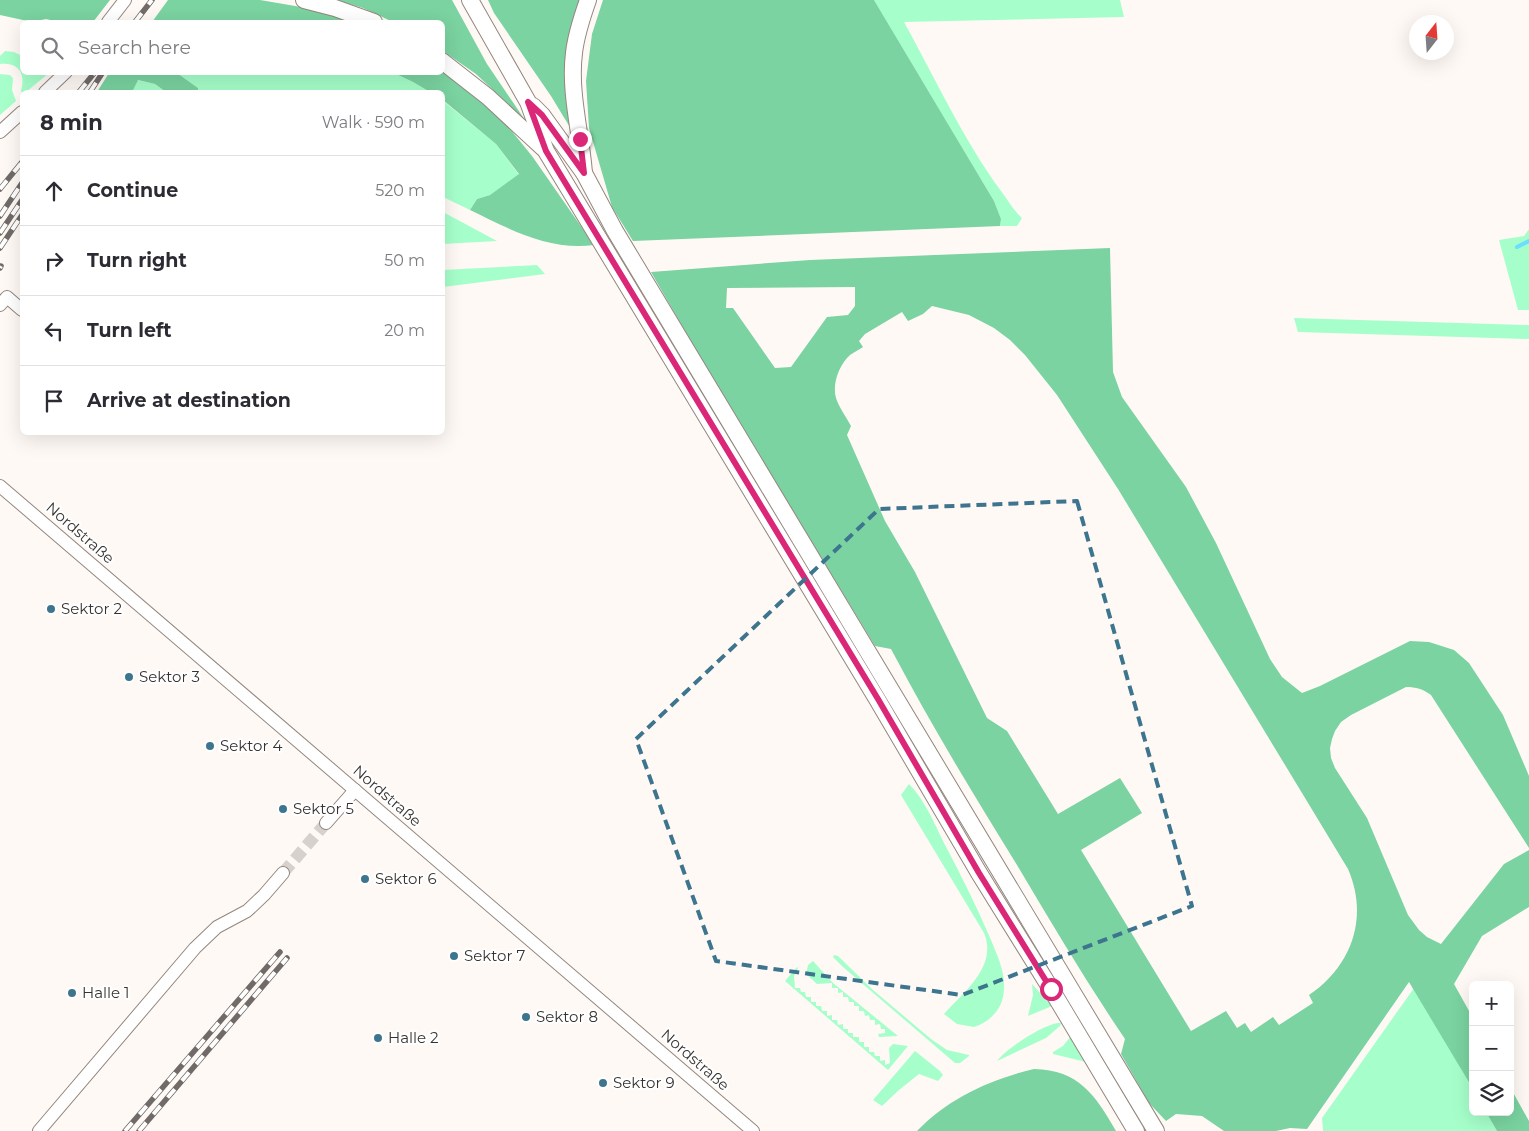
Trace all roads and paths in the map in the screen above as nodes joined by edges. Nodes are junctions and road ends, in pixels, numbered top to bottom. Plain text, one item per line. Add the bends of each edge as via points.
1 (125, 0) edge
2 (304, 0) edge
3 (470, 0) edge
4 (588, 0) edge
5 (110, 20) edge
6 (368, 20) edge
7 (445, 63) edge
8 (63, 75) edge
9 (47, 90) edge
10 (528, 102) junction
11 (20, 114) edge
12 (0, 132) edge
13 (546, 151) junction
14 (584, 173) junction
15 (0, 305) edge
16 (20, 308) edge
17 (0, 486) edge
18 (355, 790) junction
19 (326, 823) tunnel mouth
20 (283, 873) tunnel mouth
21 (39, 1131) edge
22 (753, 1131) edge
23 (1136, 1131) edge
24 (1156, 1131) edge

1 - 5 street
2 - 6 main road
3 - 10 main road
4 - 14 main road via 574,53 573,93
7 - 13 main road via 488,97
8 - 9 street
10 - 13 main road
10 - 14 main road via 542,115
11 - 12 street
13 - 23 main road
14 - 24 main road via 655,297
15 - 16 street via 7,297
17 - 18 street, Nordstraße
18 - 19 street
18 - 22 street, Nordstraße
20 - 21 street via 247,911 217,927 195,948

